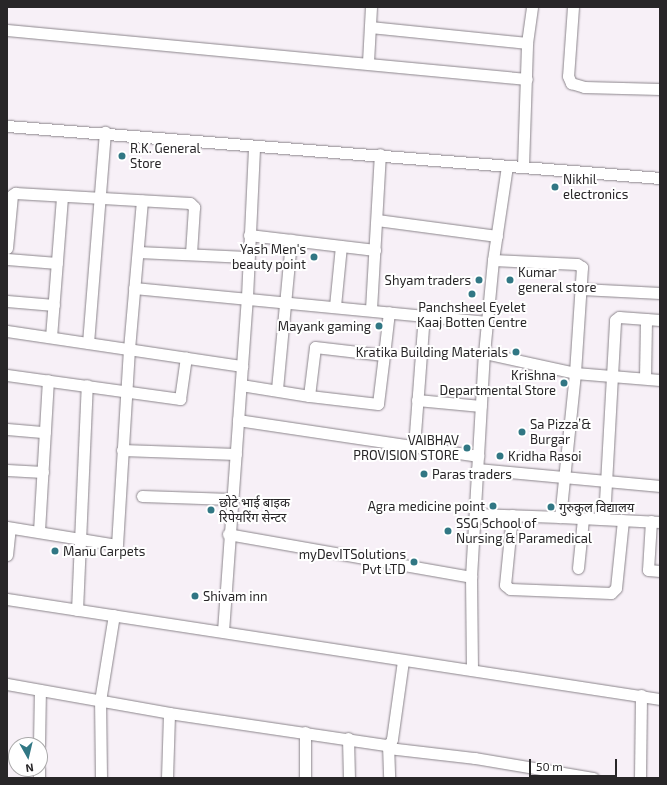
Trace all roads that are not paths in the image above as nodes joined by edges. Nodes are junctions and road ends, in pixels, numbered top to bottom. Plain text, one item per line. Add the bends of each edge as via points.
1 (371, 7) edge
2 (532, 7) edge
3 (573, 7) edge
4 (370, 27) junction
5 (7, 30) edge
6 (527, 42) junction
7 (368, 62) junction
8 (527, 79) junction
9 (660, 89) edge
10 (7, 126) edge
11 (105, 132) junction
12 (254, 147) junction
13 (380, 154) junction
14 (507, 166) junction
15 (523, 166) junction
16 (660, 178) edge
17 (62, 196) junction
18 (98, 198) junction
19 (142, 201) junction
20 (377, 220) junction
21 (249, 236) junction
22 (497, 236) junction
23 (291, 240) junction
24 (341, 246) junction
25 (7, 248) edge
26 (375, 250) junction
27 (138, 252) junction
28 (191, 253) junction
29 (247, 257) junction
30 (7, 259) edge
31 (493, 260) junction
32 (57, 263) junction
33 (134, 288) junction
34 (581, 289) junction
35 (660, 293) edge
36 (246, 297) junction
37 (7, 301) edge
38 (285, 301) junction
39 (54, 304) junction
40 (335, 306) junction
41 (371, 310) junction
42 (389, 312) junction
43 (424, 315) junction
44 (646, 319) junction
45 (660, 320) edge
46 (487, 322) junction
47 (7, 331) edge
48 (51, 337) junction
49 (88, 343) junction
50 (129, 349) junction
51 (484, 353) junction
52 (384, 355) junction
53 (186, 357) junction
54 (242, 366) junction
55 (575, 373) junction
56 (7, 375) edge
57 (611, 376) junction
58 (645, 378) junction
59 (48, 380) junction
60 (660, 380) edge
61 (87, 385) junction
62 (240, 385) junction
63 (277, 389) junction
64 (126, 391) junction
65 (309, 396) junction
66 (417, 400) junction
67 (481, 406) junction
68 (238, 420) junction
69 (7, 429) edge
70 (45, 432) junction
71 (414, 447) junction
72 (122, 450) junction
73 (236, 454) junction
74 (478, 456) junction
75 (477, 469) junction
76 (7, 470) edge
77 (43, 472) junction
78 (564, 476) junction
79 (606, 480) junction
80 (660, 486) edge
81 (142, 496) dead end
82 (231, 499) junction
83 (475, 514) junction
84 (512, 515) junction
85 (560, 518) junction
86 (583, 519) junction
87 (604, 519) junction
88 (623, 520) junction
89 (656, 522) edge
90 (9, 528) edge
91 (39, 531) junction
92 (228, 534) junction
93 (80, 538) junction
94 (7, 555) edge
95 (578, 568) dead end
96 (660, 571) edge
97 (471, 577) junction
98 (7, 599) edge
99 (77, 610) junction
100 (114, 615) junction
101 (223, 631) junction
102 (403, 661) junction
103 (472, 670) junction
104 (7, 684) edge
105 (40, 690) junction
106 (641, 695) junction
107 (660, 699) edge
108 (100, 701) junction
109 (169, 713) junction
110 (305, 732) junction
111 (39, 737) edge
112 (348, 738) junction
113 (388, 746) junction
114 (552, 774) edge
115 (101, 778) edge
116 (167, 778) edge
117 (305, 778) edge
118 (349, 778) edge
119 (389, 778) edge
120 (593, 778) edge
121 (640, 778) edge

1 - 4 street
2 - 6 street
3 - 9 street via 568,76 571,83 584,87
4 - 6 street
4 - 7 street
5 - 7 street
6 - 8 street
7 - 8 street
8 - 15 street
10 - 11 street
11 - 12 street
11 - 18 street
12 - 13 street
12 - 21 street
13 - 14 street
13 - 20 street
14 - 15 street
14 - 22 street
15 - 16 street
17 - 18 street
17 - 25 street via 13,193
17 - 32 street
18 - 19 street
18 - 49 street
19 - 27 street
19 - 28 street via 193,204
20 - 22 street
20 - 26 street
21 - 23 street
21 - 29 street
22 - 31 street
23 - 24 street
23 - 38 street
24 - 26 street
24 - 40 street
26 - 41 street
27 - 28 street
27 - 33 street
28 - 29 street
29 - 36 street
30 - 32 street
31 - 34 street via 577,264 582,267
31 - 46 street
32 - 39 street
33 - 36 street
33 - 50 street
34 - 35 street
34 - 55 street
36 - 38 street
36 - 54 street
37 - 39 street
38 - 40 street
38 - 63 street
39 - 48 street
40 - 41 street
41 - 42 street
42 - 43 street
42 - 52 street
43 - 46 street
43 - 66 street
44 - 45 street
44 - 57 street via 615,320
44 - 58 street
46 - 51 street
47 - 48 street
48 - 49 street
49 - 50 street
50 - 53 street
50 - 64 street
51 - 55 street
51 - 67 street
52 - 65 street via 315,347
52 - 65 street via 378,404
53 - 54 street
53 - 64 street via 180,399
54 - 62 street
55 - 57 street
55 - 78 street
56 - 59 street
57 - 58 street
57 - 79 street
58 - 60 street
59 - 61 street
59 - 70 street
61 - 64 street
61 - 93 street
62 - 63 street
62 - 68 street
63 - 65 street
64 - 72 street
66 - 67 street
66 - 71 street
67 - 74 street
68 - 71 street
68 - 73 street
69 - 70 street
70 - 77 street
71 - 74 street
72 - 73 street
72 - 93 street via 117,544
73 - 82 street
74 - 75 street
75 - 78 street
75 - 83 street
76 - 77 street
77 - 91 street
78 - 79 street
78 - 85 street
79 - 80 street
79 - 87 street
81 - 82 street
82 - 92 street
83 - 84 street
83 - 97 street
84 - 85 street
84 - 88 street via 505,585 510,589 611,593 616,588
85 - 86 street
86 - 87 street
86 - 95 street
87 - 88 street
88 - 89 street
89 - 96 street via 648,570
90 - 91 street
90 - 94 street
91 - 93 street
92 - 97 street
92 - 101 street
93 - 99 street
97 - 103 street
98 - 99 street
99 - 100 street
100 - 101 street
100 - 108 street
101 - 102 street
102 - 103 street
102 - 113 street via 392,739
103 - 106 street
104 - 105 street
105 - 108 street
105 - 111 street
106 - 107 street
106 - 121 street
108 - 109 street
108 - 115 street
109 - 110 street
109 - 116 street
110 - 112 street
110 - 117 street
112 - 113 street
112 - 118 street
113 - 114 street via 474,758
113 - 119 street
114 - 120 street

